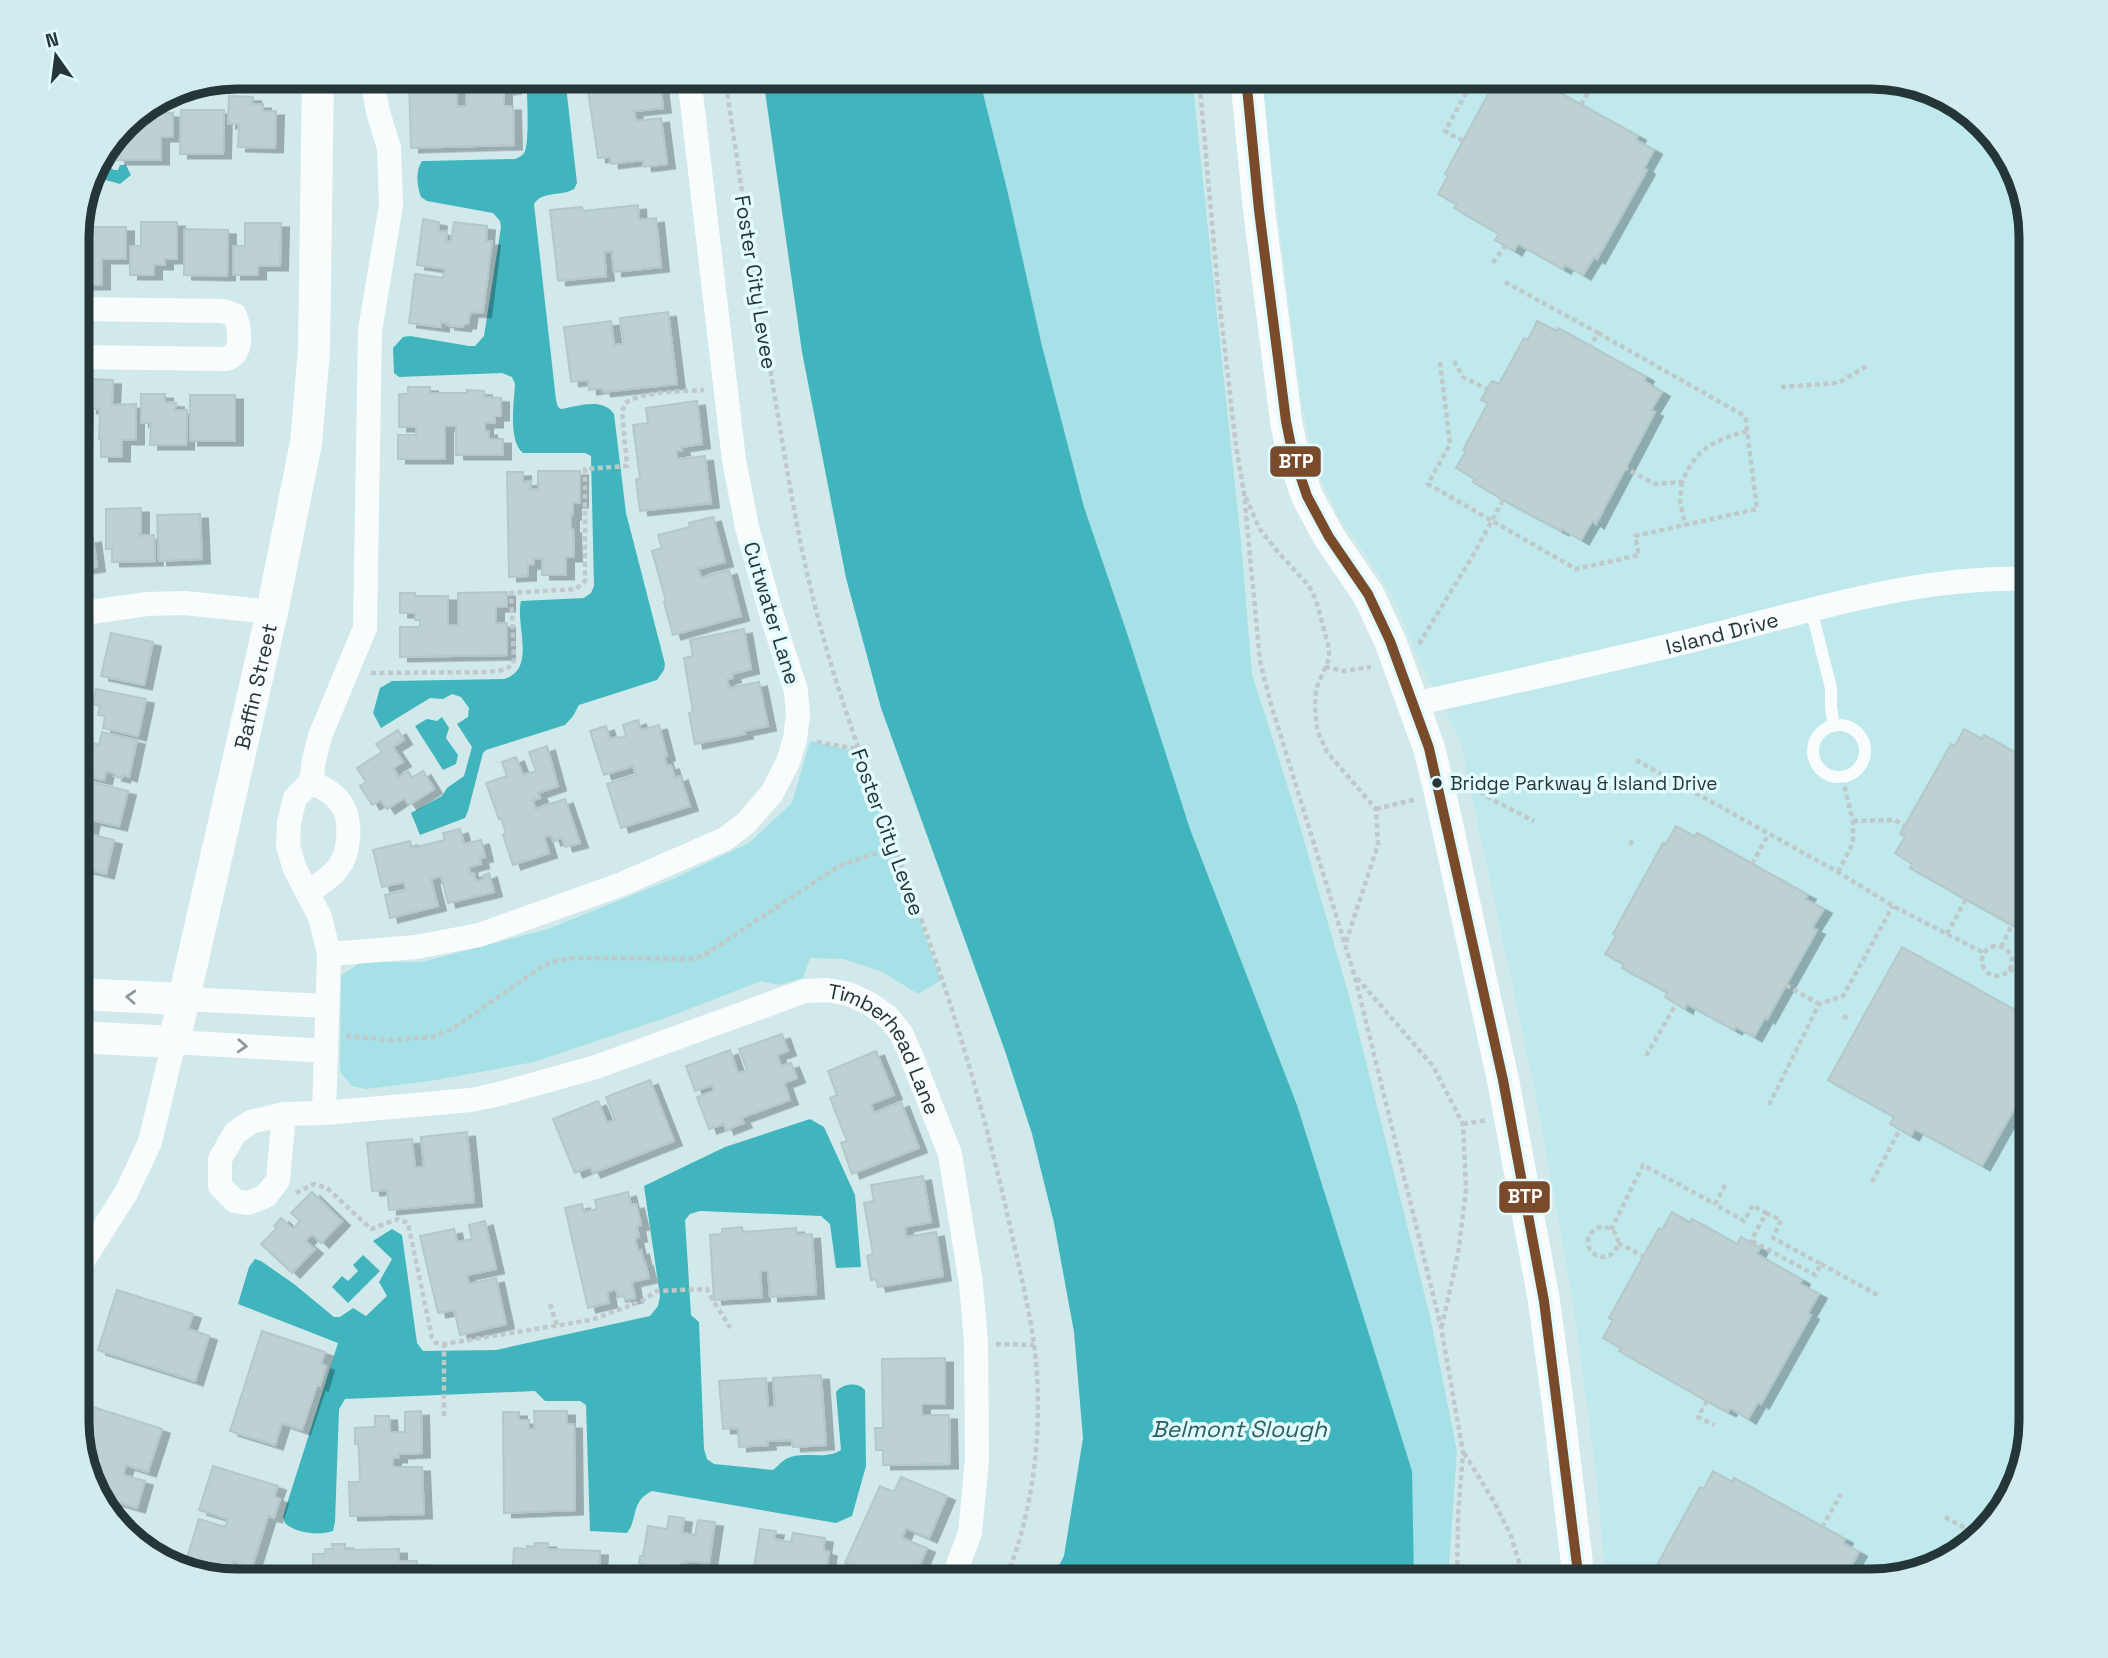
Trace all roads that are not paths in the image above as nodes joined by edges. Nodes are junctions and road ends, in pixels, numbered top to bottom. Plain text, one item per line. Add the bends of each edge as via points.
1 (318, 89) edge
2 (374, 89) edge
3 (690, 89) edge
4 (1247, 89) edge
5 (90, 309) edge
6 (90, 357) edge
7 (2019, 578) edge
8 (1811, 609) junction
9 (90, 612) edge
10 (272, 612) junction
11 (1413, 704) junction
12 (1834, 726) junction
13 (311, 782) junction
14 (308, 892) junction
15 (329, 954) junction
16 (90, 995) edge
17 (184, 999) junction
18 (327, 1006) junction
19 (90, 1038) edge
20 (174, 1042) junction
21 (326, 1042) junction
22 (284, 1114) junction
23 (324, 1114) junction
24 (90, 1250) edge
25 (956, 1569) edge
26 (1578, 1569) edge

1 - 10 street, Baffin Street via 314,351 306,443
2 - 13 street via 388,148 391,205 370,330 365,628 320,736
3 - 15 street, Cutwater Lane via 734,460 747,527 796,691 795,739 788,762 772,793 725,839 622,884 480,934 416,947
4 - 11 street via 1292,451 1307,496 1368,594
5 - 6 street via 223,311 235,315 239,351 226,359
7 - 8 street, Island Drive via 1961,581
8 - 11 street, Island Drive
8 - 12 lane via 1831,688
9 - 10 street via 184,603
10 - 17 street, Baffin Street
11 - 26 street via 1429,748 1503,1080 1544,1301
12 - 12 lane via 1818,735 1813,752 1819,768 1842,777 1857,770 1865,747 1857,732
13 - 14 street via 295,798 288,846
13 - 14 street via 332,793 341,804 348,838 338,868
14 - 15 street
15 - 18 street
17 -> 16 street
17 - 18 street
17 - 20 street, Baffin Street
18 - 21 street
19 - 20 street
20 -> 21 street
20 - 24 street, Baffin Street via 150,1142 126,1193
21 - 23 street
22 - 22 street, Timberhead Lane via 251,1122 235,1133 220,1159 220,1186 235,1201 248,1203 266,1196 278,1180
22 - 23 street, Timberhead Lane
23 - 25 street, Timberhead Lane via 499,1094 596,1067 805,991 849,994 887,1016 901,1033 950,1154 971,1284 977,1460 970,1533

